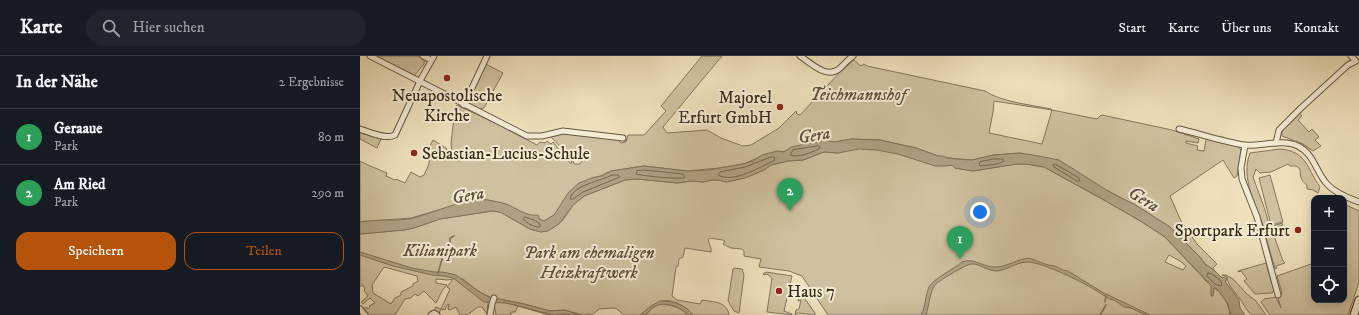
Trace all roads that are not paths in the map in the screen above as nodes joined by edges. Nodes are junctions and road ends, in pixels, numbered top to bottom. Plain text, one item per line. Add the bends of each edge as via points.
1 (370, 56) edge
2 (423, 56) edge
3 (487, 56) edge
4 (800, 56) edge
5 (853, 56) edge
6 (1351, 56) edge
7 (432, 58) edge
8 (420, 82) junction
9 (464, 105) junction
10 (360, 129) edge
11 (1179, 129) dead end
12 (623, 138) dead end
13 (1276, 143) junction
14 (1245, 145) junction
15 (1359, 202) edge
16 (1278, 295) dead end
17 (493, 300) dead end
18 (1359, 300) edge
19 (360, 309) edge
20 (364, 315) edge
21 (431, 315) edge
22 (437, 315) edge
23 (490, 315) edge
24 (1354, 315) edge

1 - 8 street
2 - 7 street
3 - 9 street
4 - 5 street via 822,71 832,72
6 - 13 street via 1356,61 1348,65 1279,130
7 - 8 street
8 - 9 street
8 - 10 street via 392,136
9 - 12 street via 527,136 542,136 563,131
11 - 14 street
13 - 14 street
13 - 15 street via 1293,144 1305,151 1327,184 1342,195
14 - 16 street via 1242,179 1257,217
17 - 23 street
18 - 24 main road
19 - 20 street
21 - 22 street

